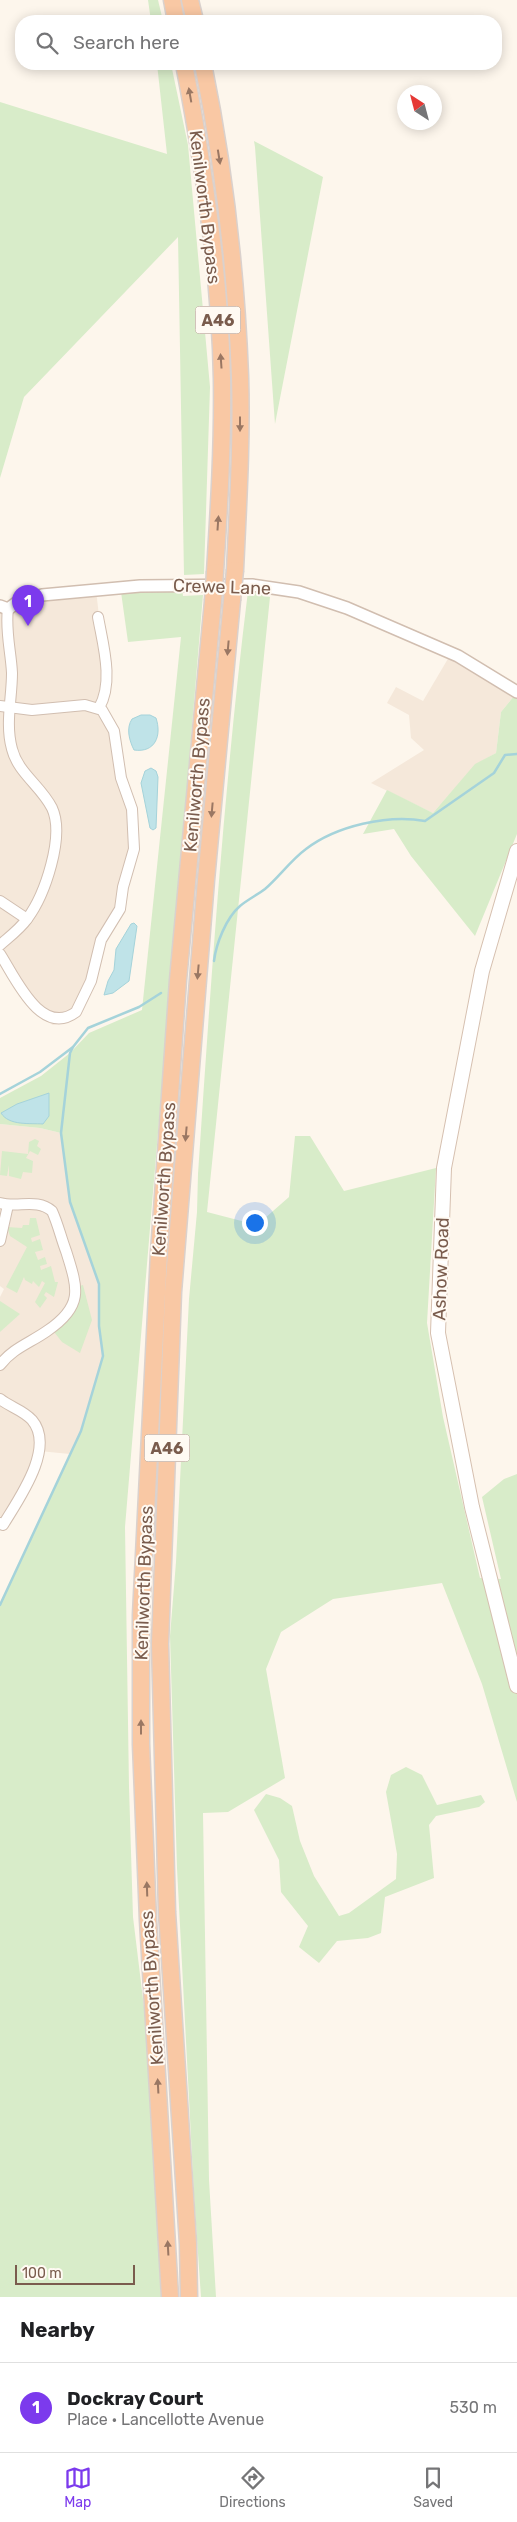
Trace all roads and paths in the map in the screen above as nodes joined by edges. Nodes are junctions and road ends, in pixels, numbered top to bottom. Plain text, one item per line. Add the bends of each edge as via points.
1 (172, 0) edge
2 (190, 0) edge
3 (175, 15) edge
4 (194, 15) edge
5 (186, 70) edge
6 (204, 70) edge
7 (4, 607) edge
8 (98, 617) dead end
9 (517, 692) edge
10 (4, 706) edge
11 (99, 708) junction
12 (517, 851) edge
13 (0, 900) edge
14 (27, 919) junction
15 (0, 945) edge
16 (0, 954) edge
17 (4, 1204) edge
18 (0, 1241) edge
19 (0, 1364) edge
20 (0, 1399) edge
21 (2, 1524) edge
22 (517, 1686) edge
23 (170, 2297) edge
24 (189, 2297) edge

1 - 3 highway
2 - 4 highway
23 -> 5 highway, Kenilworth Bypass / A46, bridge via 148,1920 141,1744 142,1615 160,1243 178,980 213,601 221,484 222,378 204,175
6 -> 24 highway, Kenilworth Bypass / A46, bridge via 222,175 235,283 240,466 232,600 173,1292 160,1644 167,1912
7 - 9 street, Crewe Lane via 42,595 140,586 252,585 300,592 348,608 458,656
7 - 10 street via 12,675
8 - 11 street via 106,677 105,694
10 - 11 street via 32,710 85,705
10 - 14 street via 12,749 24,773 51,808 56,826 50,867 40,898
11 - 16 street via 114,731 121,778 132,809 134,849 120,909 101,940 91,981 79,1008 60,1018 41,1012
12 - 22 main road, Ashow Road via 482,971 444,1168 438,1333 472,1507
13 - 14 street
14 - 15 street
17 - 18 street
17 - 19 street via 40,1204 52,1211 76,1287 73,1304 61,1319 18,1347
20 - 21 street via 34,1422 40,1432 40,1445 27,1484

